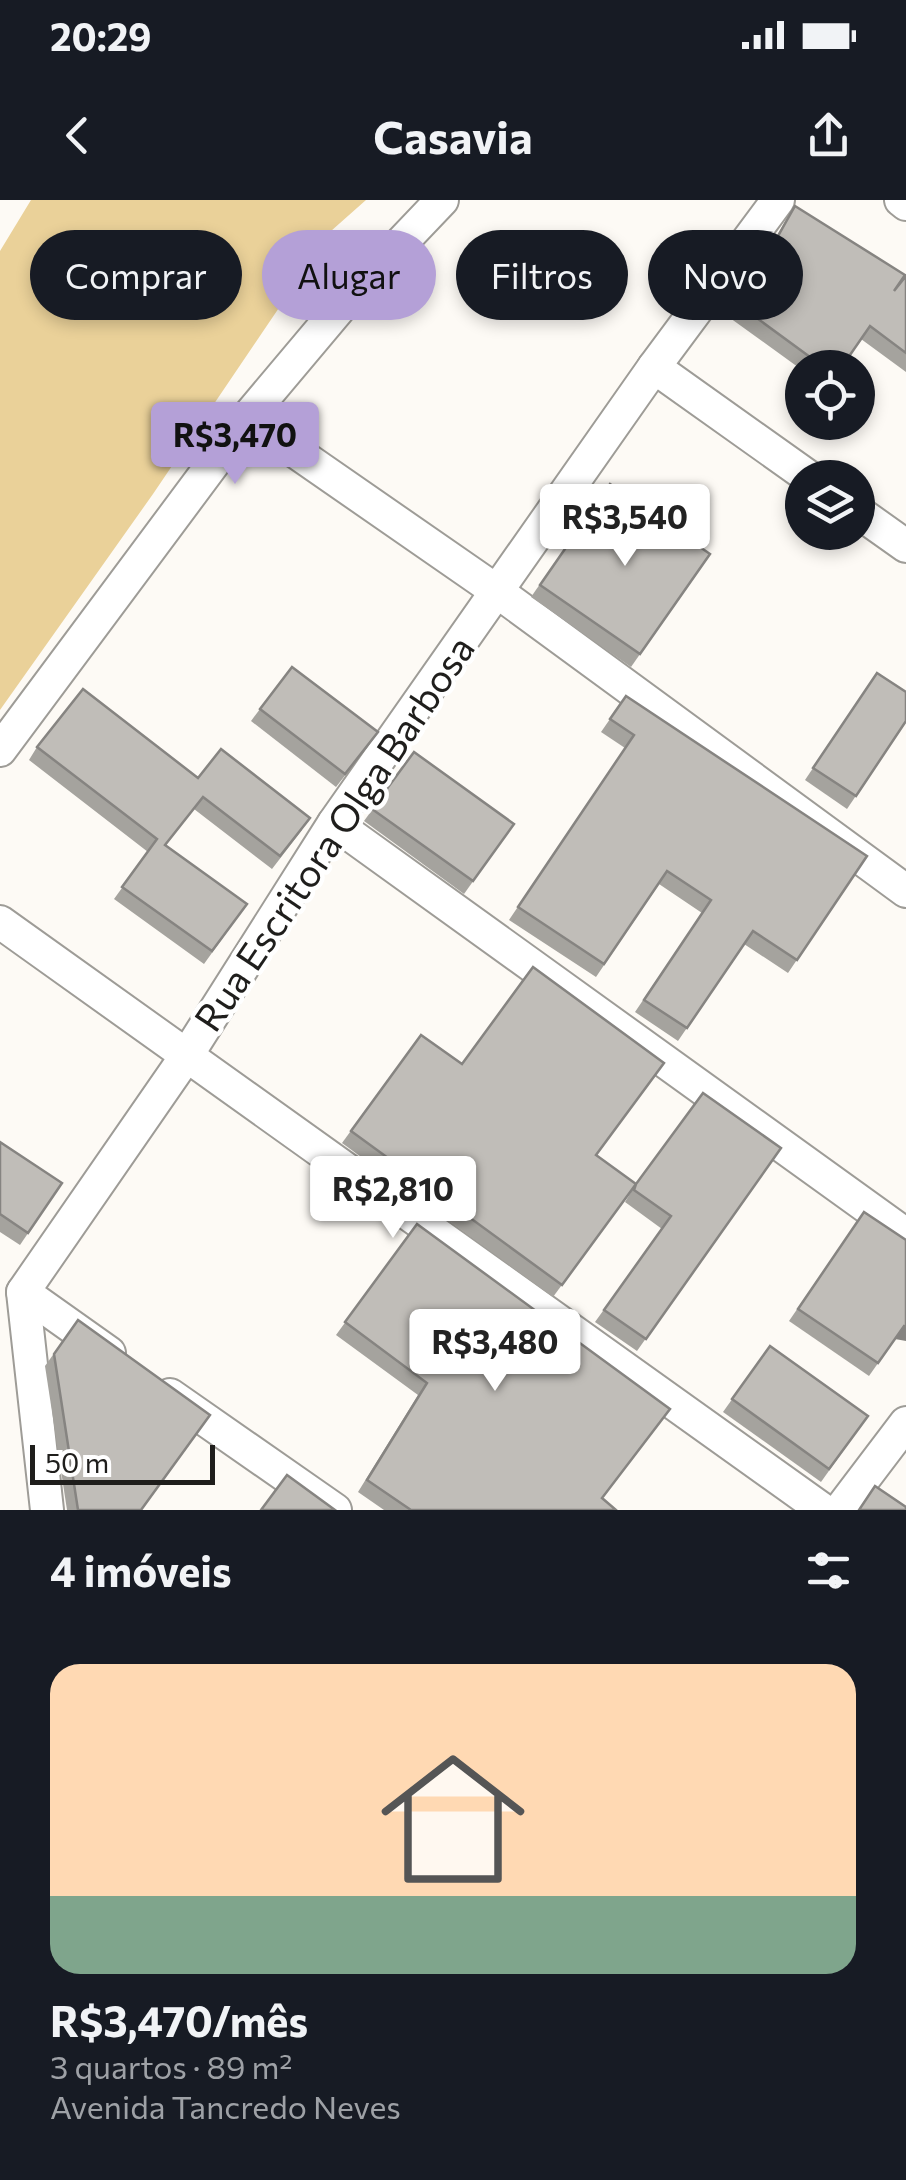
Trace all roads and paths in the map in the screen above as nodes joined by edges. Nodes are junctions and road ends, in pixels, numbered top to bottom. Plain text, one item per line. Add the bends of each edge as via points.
1 (442, 200) edge
2 (778, 200) edge
3 (654, 367) junction
4 (247, 418) junction
5 (785, 460) edge
6 (875, 524) edge
7 (906, 546) edge
8 (498, 592) junction
9 (0, 750) edge
10 (334, 823) junction
11 (906, 891) edge
12 (0, 922) edge
13 (187, 1056) junction
14 (906, 1234) edge
15 (23, 1292) junction
16 (906, 1423) edge
17 (47, 1510) edge
18 (335, 1510) edge
19 (823, 1510) edge
20 (840, 1510) edge

1 - 4 street
2 - 3 street, Rua Escritora Olga Barbosa
3 - 5 street
3 - 8 street, Rua Escritora Olga Barbosa
4 - 8 street
4 - 9 street
6 - 7 street
8 - 10 street, Rua Escritora Olga Barbosa
8 - 11 street
10 - 13 street, Rua Escritora Olga Barbosa
10 - 14 street
12 - 13 street
13 - 15 street, Rua Escritora Olga Barbosa
13 - 19 street
15 - 17 street
15 - 18 street
16 - 20 street

